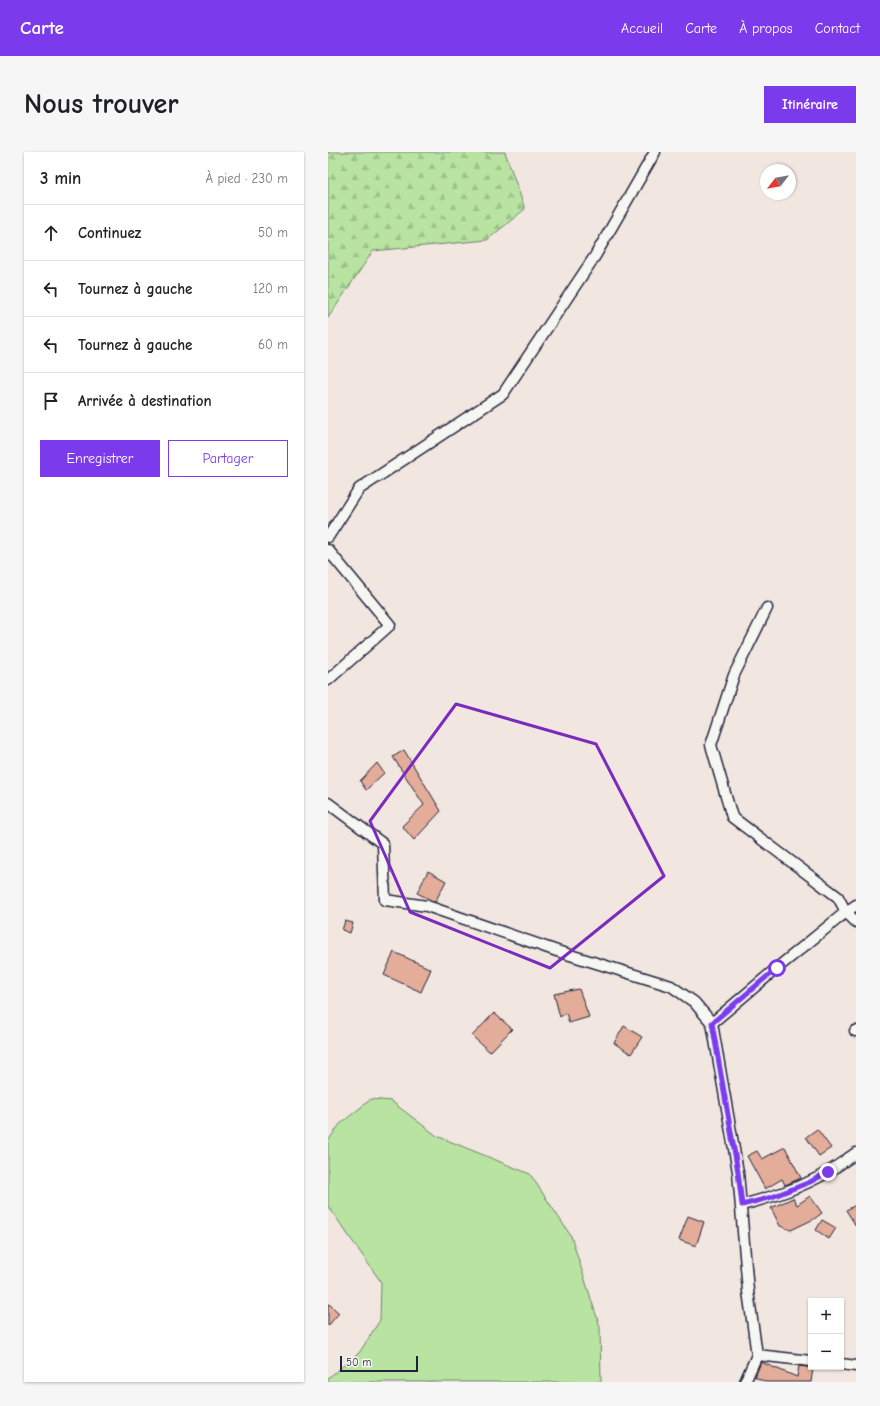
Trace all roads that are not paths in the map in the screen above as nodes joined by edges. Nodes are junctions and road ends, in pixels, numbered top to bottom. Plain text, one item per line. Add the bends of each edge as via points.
1 (654, 152) edge
2 (328, 537) edge
3 (328, 550) edge
4 (767, 608) dead end
5 (328, 680) edge
6 (328, 803) edge
7 (856, 905) edge
8 (846, 912) junction
9 (856, 922) edge
10 (712, 1023) junction
11 (856, 1153) edge
12 (742, 1205) junction
13 (757, 1355) junction
14 (808, 1361) edge
15 (844, 1364) edge
16 (856, 1366) edge
17 (745, 1382) edge

1 - 2 street via 595,256 502,394 358,490
3 - 5 street via 390,625
4 - 8 street via 734,675 711,745 732,817 838,897
6 - 10 street via 383,844 385,900 428,906 557,951 671,986 694,1002
7 - 8 street
8 - 9 street
8 - 10 street
10 - 12 street
11 - 12 street via 810,1182 772,1197
12 - 13 street via 748,1291
13 - 14 street
13 - 17 street
15 - 16 street

